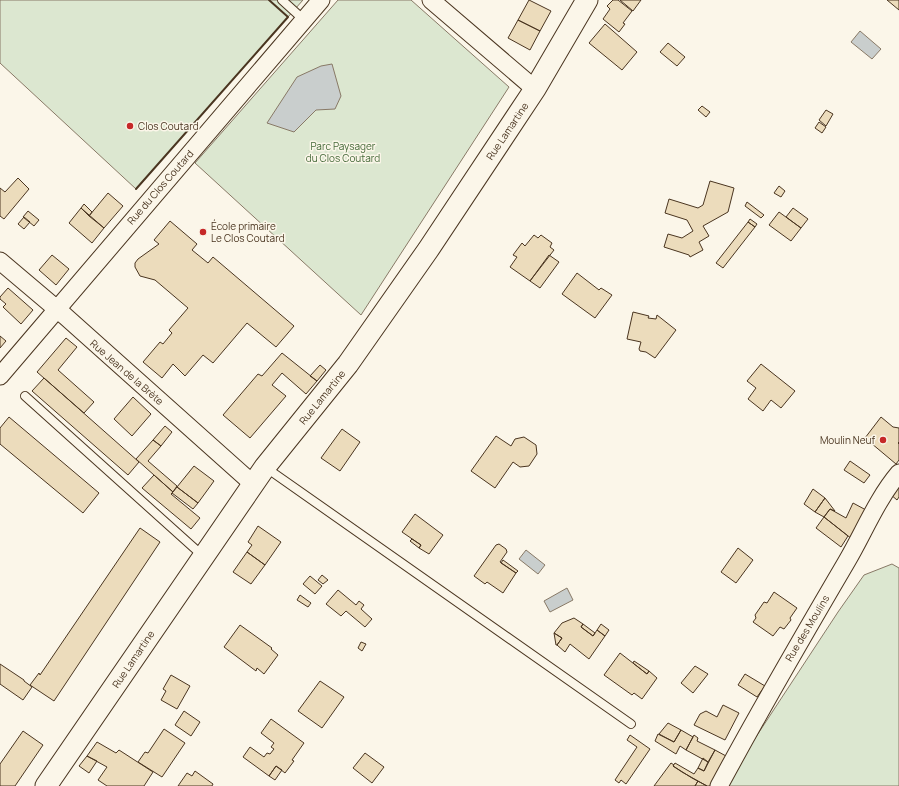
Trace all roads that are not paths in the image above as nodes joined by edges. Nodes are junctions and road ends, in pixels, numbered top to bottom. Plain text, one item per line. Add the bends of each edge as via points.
1 (282, 0) edge
2 (321, 0) edge
3 (431, 0) edge
4 (587, 0) edge
5 (304, 20) junction
6 (535, 89) junction
7 (0, 261) edge
8 (55, 309) junction
9 (0, 376) edge
10 (25, 396) dead end
11 (899, 473) edge
12 (259, 475) junction
13 (203, 557) junction
14 (631, 724) dead end
15 (46, 786) edge
16 (719, 786) edge

1 - 5 lane
2 - 5 street, Rue du Clos Coutard
3 - 6 street
4 - 6 street, Rue Lamartine
5 - 8 street, Rue du Clos Coutard
6 - 12 street, Rue Lamartine via 428,250 348,364
7 - 8 street, Rue Jean de la Brète
8 - 9 street, Rue du Clos Coutard
8 - 12 street, Rue Jean de la Brète
10 - 13 lane
11 - 16 street, Rue des Moulins via 887,486 856,546 786,664
12 - 13 street, Rue Lamartine
12 - 14 lane
13 - 15 street, Rue Lamartine

